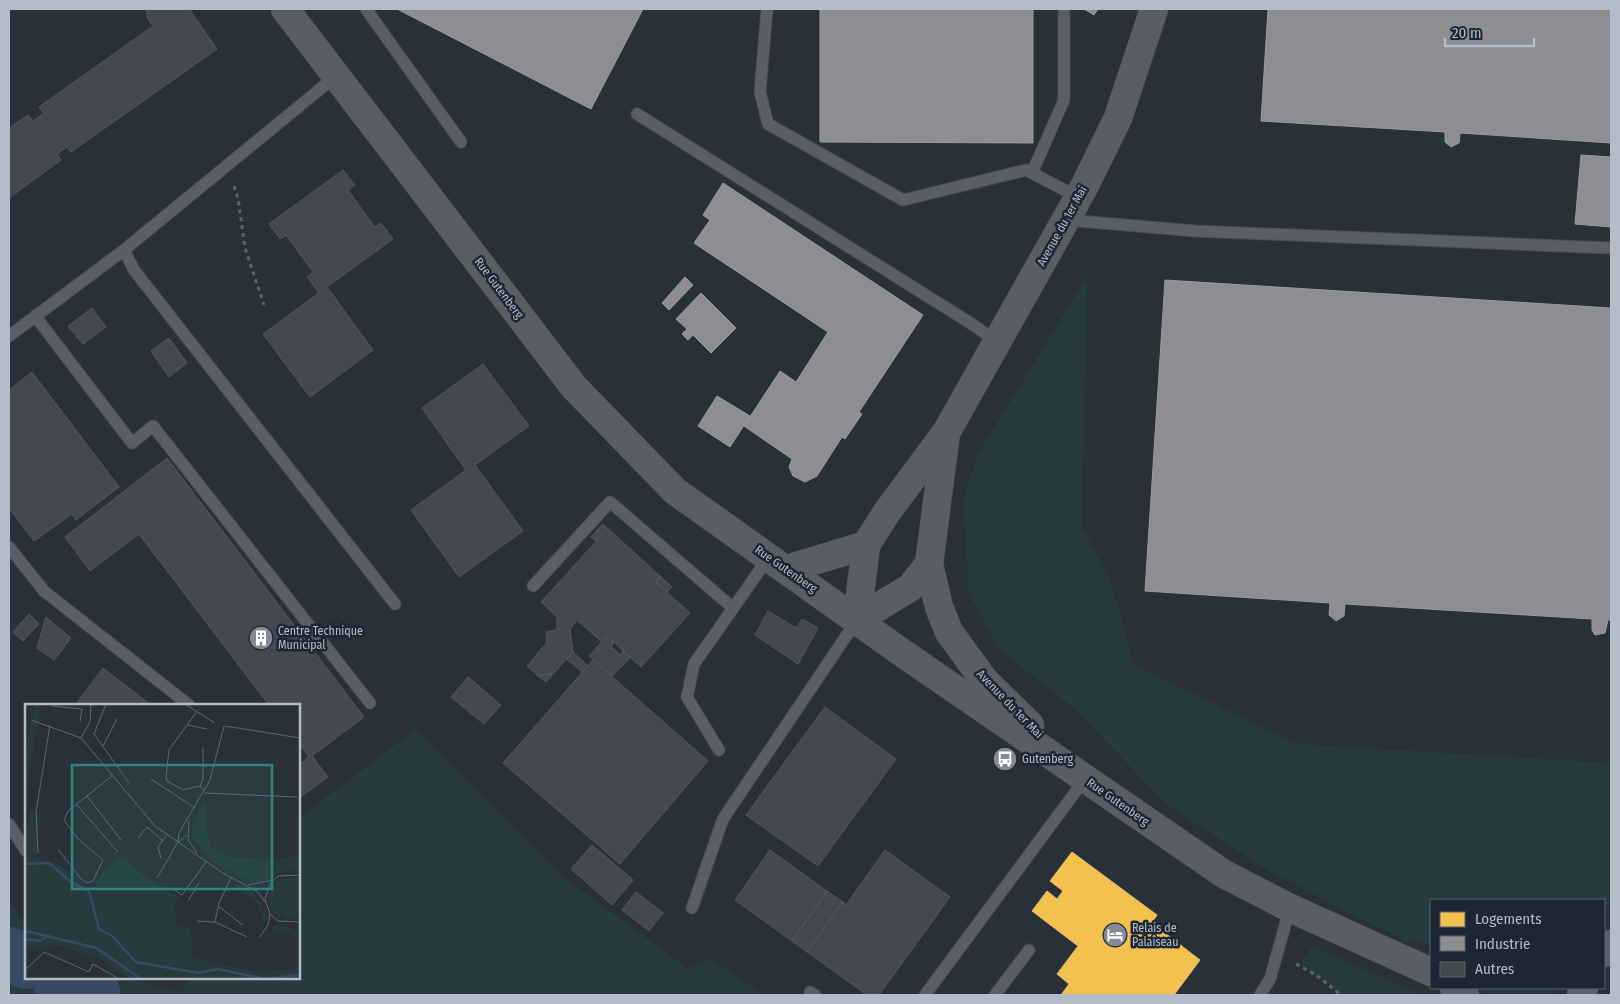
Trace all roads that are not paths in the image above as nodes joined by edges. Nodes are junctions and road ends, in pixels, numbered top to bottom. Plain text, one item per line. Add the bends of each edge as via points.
1 (285, 9) edge
2 (366, 9) edge
3 (767, 9) edge
4 (1064, 9) edge
5 (1154, 9) edge
6 (336, 76) junction
7 (637, 114) dead end
8 (461, 142) dead end
9 (1032, 173) junction
10 (1072, 208) junction
11 (1611, 248) edge
12 (124, 250) junction
13 (35, 316) junction
14 (9, 336) edge
15 (997, 342) junction
16 (947, 432) junction
17 (866, 545) junction
18 (9, 548) edge
19 (778, 563) junction
20 (929, 564) junction
21 (533, 586) dead end
22 (395, 604) dead end
23 (733, 608) junction
24 (856, 620) junction
25 (370, 703) dead end
26 (188, 704) edge
27 (719, 750) dead end
28 (1085, 779) junction
29 (9, 824) edge
30 (25, 849) edge
31 (692, 908) dead end
32 (1290, 908) junction
33 (1029, 950) dead end
34 (1430, 969) edge
35 (925, 995) edge
36 (995, 995) edge
37 (1260, 995) edge

1 - 6 street, Rue Gutenberg
2 - 8 lane
3 - 9 lane via 760,92 768,124 903,200 1026,170
4 - 9 lane via 1064,100
5 - 10 street, Avenue du 1er Mai via 1118,118
6 - 12 lane
6 - 19 street, Rue Gutenberg via 574,387 675,491
7 - 15 lane
9 - 10 lane
10 - 11 lane via 1195,232
10 - 15 street, Avenue du 1er Mai
12 - 13 lane
12 - 22 lane via 134,270
13 - 14 lane
13 - 25 lane via 132,443 153,426
15 - 16 street, Avenue du 1er Mai
16 - 17 street, Avenue du 1er Mai
16 - 20 street, Avenue du 1er Mai
17 - 19 street
17 - 24 street, Avenue du 1er Mai
18 - 26 lane via 44,591
19 - 23 lane
19 - 24 street, Rue Gutenberg
20 - 24 street via 911,587
20 - 28 street, Avenue du 1er Mai via 939,607 949,632 984,680
21 - 23 lane via 610,502
23 - 27 lane via 694,664 687,697
24 - 28 street, Rue Gutenberg
24 - 31 lane via 723,819
28 - 32 street, Rue Gutenberg via 1224,874
28 - 35 lane
29 - 30 lane
32 - 34 street, Rue Gutenberg
32 - 37 lane via 1270,979
33 - 36 lane

